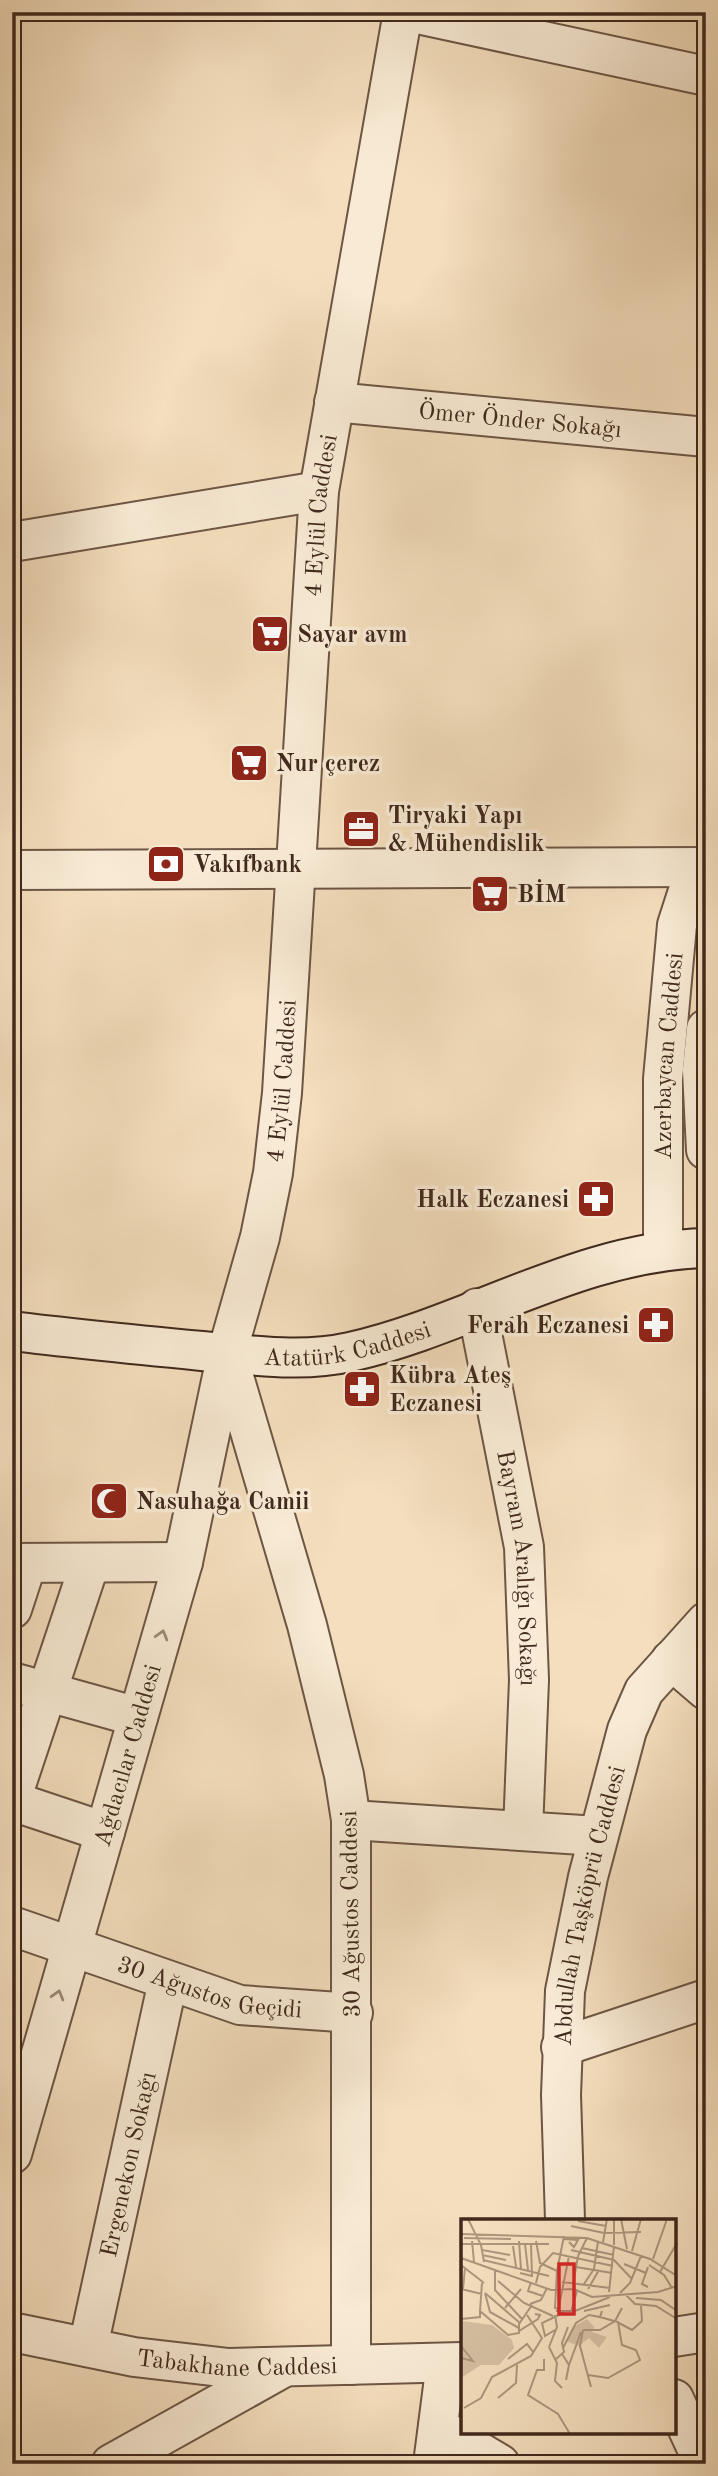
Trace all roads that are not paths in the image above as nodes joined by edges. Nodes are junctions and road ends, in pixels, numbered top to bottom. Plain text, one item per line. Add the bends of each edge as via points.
1 (403, 12) edge
2 (408, 12) edge
3 (706, 76) edge
4 (334, 402) junction
5 (706, 437) edge
6 (319, 491) junction
7 (12, 542) edge
8 (296, 867) junction
9 (706, 869) edge
10 (12, 870) edge
11 (706, 1029) edge
12 (706, 1150) edge
13 (706, 1248) edge
14 (663, 1250) junction
15 (477, 1308) junction
16 (12, 1331) edge
17 (227, 1353) junction
18 (183, 1562) junction
19 (20, 1563) edge
20 (90, 1563) junction
21 (12, 1609) edge
22 (706, 1622) edge
23 (671, 1660) junction
24 (30, 1687) edge
25 (706, 1690) edge
26 (138, 1717) junction
27 (12, 1799) edge
28 (351, 1820) junction
29 (523, 1831) junction
30 (105, 1832) junction
31 (598, 1836) junction
32 (12, 1926) edge
33 (71, 1948) junction
34 (168, 1981) junction
35 (706, 1999) edge
36 (353, 2013) junction
37 (28, 2041) edge
38 (561, 2047) junction
39 (13, 2146) edge
40 (565, 2219) edge
41 (12, 2332) edge
42 (706, 2332) edge
43 (676, 2337) edge
44 (88, 2347) junction
45 (454, 2363) edge
46 (351, 2365) junction
47 (284, 2367) junction
48 (676, 2403) edge
49 (435, 2446) edge
50 (111, 2464) edge
51 (500, 2464) edge
52 (704, 2464) edge

1 - 4 street, 4 Eylül Caddesi
2 - 3 street
4 - 5 street, Ömer Önder Sokağı
4 - 6 street, 4 Eylül Caddesi
6 - 7 street
6 - 8 street, 4 Eylül Caddesi
8 - 9 street
8 - 10 street
8 - 17 street, 4 Eylül Caddesi via 273,1173
9 - 14 street, Azerbaycan Caddesi via 684,898 676,937 663,1079
11 - 12 street, Azerbaycan Caddesi via 702,1070
13 - 14 street, Atatürk Caddesi
14 - 15 street, Atatürk Caddesi via 571,1275
15 - 17 street, Atatürk Caddesi via 354,1351 323,1357
15 - 29 street, Bayram Aralığı Sokağı via 524,1548 529,1680
16 - 17 street, Atatürk Caddesi
17 - 18 street, Ağdacılar Caddesi
17 - 28 street, 30 Ağustos Caddesi via 307,1625
18 - 20 street
26 -> 18 street, Ağdacılar Caddesi
19 - 20 street
19 - 21 street
20 - 24 street
22 - 23 street, Abdullah Taşköprü Caddesi
23 - 25 street
23 - 31 street, Abdullah Taşköprü Caddesi via 644,1691 627,1730
24 - 26 street
24 - 27 street
26 - 30 street, Ağdacılar Caddesi
27 - 30 street
28 - 29 street
28 - 36 street, 30 Ağustos Caddesi
29 - 31 street
30 - 33 street, Ağdacılar Caddesi
31 - 38 street, Abdullah Taşköprü Caddesi via 571,1950
32 - 33 street, 30 Ağustos Geçidi
33 - 34 street, 30 Ağustos Geçidi
37 -> 33 street, Ağdacılar Caddesi
34 - 36 street, 30 Ağustos Geçidi via 240,2005
34 - 44 street, Ergenekon Sokağı
35 - 38 street
36 - 46 street, 30 Ağustos Caddesi
37 - 39 street, Ağdacılar Caddesi
38 - 40 street, Abdullah Taşköprü Caddesi
41 - 44 street, Tabakhane Caddesi
42 - 43 street
44 - 47 street, Tabakhane Caddesi via 188,2365
45 - 46 street, Tabakhane Caddesi
45 - 49 street
46 - 47 street, Tabakhane Caddesi
47 - 50 street
48 - 52 street
49 - 51 street

